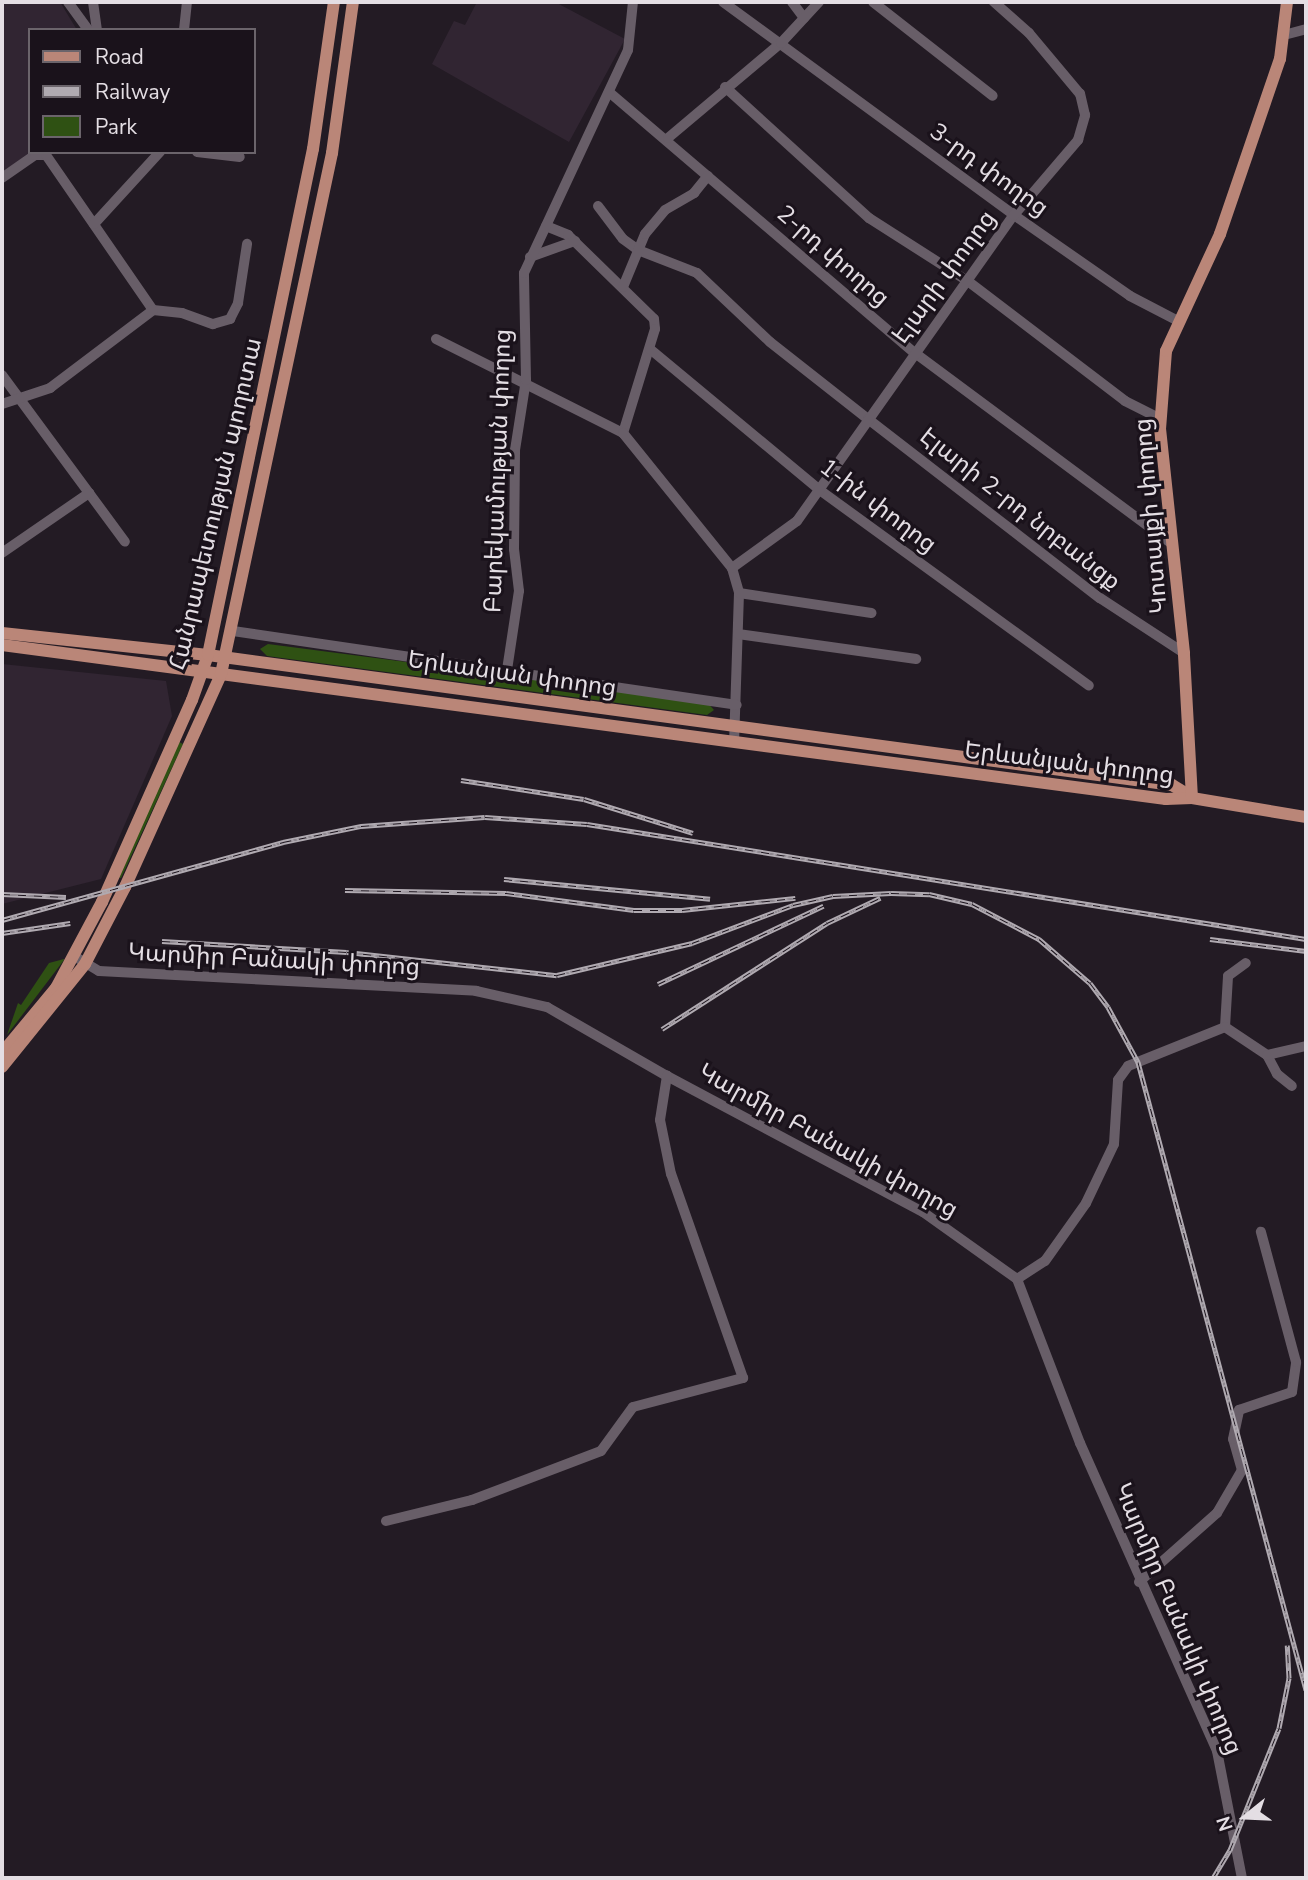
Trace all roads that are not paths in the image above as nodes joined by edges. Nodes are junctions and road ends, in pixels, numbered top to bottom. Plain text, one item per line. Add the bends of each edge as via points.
1 (68, 2) edge
2 (93, 2) edge
3 (187, 2) edge
4 (334, 2) edge
5 (353, 2) edge
6 (633, 2) edge
7 (723, 2) edge
8 (792, 2) edge
9 (819, 2) edge
10 (873, 2) edge
11 (994, 2) edge
12 (1287, 2) edge
13 (804, 18) junction
14 (87, 28) edge
15 (97, 28) edge
16 (184, 28) edge
17 (1306, 29) edge
18 (1284, 35) junction
19 (781, 43) junction
20 (725, 88) junction
21 (610, 92) junction
22 (993, 96) dead end
23 (668, 138) junction
24 (158, 154) edge
25 (214, 154) edge
26 (240, 157) dead end
27 (708, 176) junction
28 (2, 178) edge
29 (598, 206) dead end
30 (1014, 215) junction
31 (94, 224) junction
32 (546, 226) junction
33 (575, 241) junction
34 (247, 244) dead end
35 (638, 250) junction
36 (530, 257) junction
37 (969, 282) junction
38 (623, 287) junction
39 (153, 310) junction
40 (1178, 321) junction
41 (436, 338) dead end
42 (650, 349) junction
43 (915, 353) junction
44 (2, 375) edge
45 (526, 380) junction
46 (19, 397) junction
47 (2, 404) edge
48 (868, 419) junction
49 (1161, 419) junction
50 (623, 433) junction
51 (821, 491) junction
52 (89, 493) junction
53 (125, 542) dead end
54 (1171, 543) junction
55 (2, 553) edge
56 (732, 568) junction
57 (739, 593) junction
58 (871, 613) dead end
59 (233, 631) junction
60 (2, 633) edge
61 (738, 634) junction
62 (2, 645) edge
63 (1184, 653) junction
64 (208, 654) junction
65 (226, 658) junction
66 (916, 659) dead end
67 (507, 670) junction
68 (202, 671) junction
69 (221, 674) junction
70 (1089, 686) dead end
71 (737, 705) junction
72 (736, 725) junction
73 (734, 740) junction
74 (1192, 797) junction
75 (1306, 817) edge
76 (74, 956) junction
77 (88, 959) junction
78 (1246, 963) dead end
79 (1225, 1027) junction
80 (1306, 1046) edge
81 (2, 1053) edge
82 (1267, 1055) junction
83 (2, 1067) edge
84 (667, 1076) junction
85 (1292, 1086) dead end
86 (1261, 1232) dead end
87 (1017, 1279) junction
88 (386, 1521) dead end
89 (1139, 1582) junction
90 (1242, 1878) edge

1 - 14 street
2 - 15 street
3 - 16 street
4 - 64 main road, Հանրապետության պողոտա via 313,149
5 - 59 main road, Հանրապետության պողոտա via 332,153
6 - 21 street, Բարեկամության փողոց via 628,50
7 - 19 street, 3-րդ փողոց
8 - 13 street
9 - 13 street
10 - 22 street
11 - 30 street, Էլարի փողոց via 1029,33 1080,94 1085,116 1078,139
12 - 18 main road, Կոտայքի փողոց
13 - 19 street
17 - 18 street
18 - 40 main road, Կոտայքի փողոց via 1280,59 1220,234
19 - 20 street
19 - 30 street, 3-րդ փողոց
20 - 23 street
20 - 37 street via 869,218
21 - 23 street, 2-րդ փողոց
21 - 32 street, Բարեկամության փողոց
23 - 27 street, 2-րդ փողոց
24 - 31 street
25 - 26 street
27 - 35 street via 699,189 660,216
27 - 43 street, 2-րդ փողոց
28 - 31 street via 35,155 46,155
29 - 35 street via 622,239
30 - 37 street, Էլարի փողոց
30 - 40 street, 3-րդ փողոց via 1130,296
31 - 39 street
32 - 33 street
32 - 36 street, Բարեկամության փողոց
33 - 36 street
33 - 38 street
34 - 39 street via 238,303 230,319 213,324 182,313
35 - 38 street
35 - 48 street, Էլարի 2-րդ նրբանցք via 697,272 770,342
36 - 45 street, Բարեկամության փողոց via 524,273
37 - 43 street, Էլարի փողոց
37 - 49 street via 1125,401
38 - 42 street via 654,319
39 - 46 street via 50,388
40 - 49 main road, Կոտայքի փողոց via 1166,351
41 - 45 street
42 - 50 street
42 - 51 street, 1-ին փողոց
43 - 48 street, Էլարի փողոց
43 - 54 street, 2-րդ փողոց
44 - 46 street
45 - 50 street
45 - 67 street, Բարեկամության փողոց via 515,450 514,548 519,591
46 - 47 street
46 - 52 street
48 - 51 street, Էլարի փողոց
48 - 63 street, Էլարի 2-րդ նրբանցք via 1100,598
49 - 54 main road, Կոտայքի փողոց
50 - 56 street
51 - 56 street, Էլարի փողոց via 797,521
51 - 70 street, 1-ին փողոց
52 - 53 street
52 - 55 street
54 - 63 main road, Կոտայքի փողոց
56 - 57 street
57 - 58 street
57 - 61 street
59 - 65 main road, Հանրապետության պողոտա
59 - 67 street
60 - 64 main road, Երևանյան փողոց
61 - 66 street
61 - 71 street
62 - 68 main road, Երևանյան փողոց
63 - 74 main road, Կոտայքի փողոց
64 - 65 main road, Երևանյան փողոց
64 - 68 main road, Հանրապետության պողոտա
65 - 69 main road, Հանրապետության պողոտա
65 - 72 main road, Երևանյան փողոց
67 - 71 street
68 - 69 main road, Երևանյան փողոց
68 - 76 main road, Հանրապետության պողոտա
69 - 73 main road, Երևանյան փողոց
69 - 77 main road, Հանրապետության պողոտա
71 - 72 street
72 - 73 street
72 - 74 main road, Երևանյան փողոց via 1172,785
73 - 74 main road, Երևանյան փողոց via 1166,799
74 - 75 main road
76 - 77 street, Կարմիր Բանակի փողոց
76 - 81 main road, Հանրապետության պողոտա via 50,996
77 - 83 main road, Հանրապետության պողոտա
77 - 84 street, Կարմիր Բանակի փողոց via 99,971 476,991 547,1007
78 - 79 street via 1228,976
79 - 82 street
79 - 87 street via 1128,1066 1118,1080 1114,1144 1086,1203 1045,1261
80 - 82 street
82 - 85 street
84 - 87 street, Կարմիր Բանակի փողոց via 923,1212
84 - 88 street via 660,1120 671,1174 743,1378 633,1407 601,1451 472,1500
86 - 89 street via 1296,1362 1292,1392 1239,1410 1233,1439 1242,1470 1216,1513
87 - 89 street, Կարմիր Բանակի փողոց
89 - 90 street, Կարմիր Բանակի փողոց via 1217,1751

